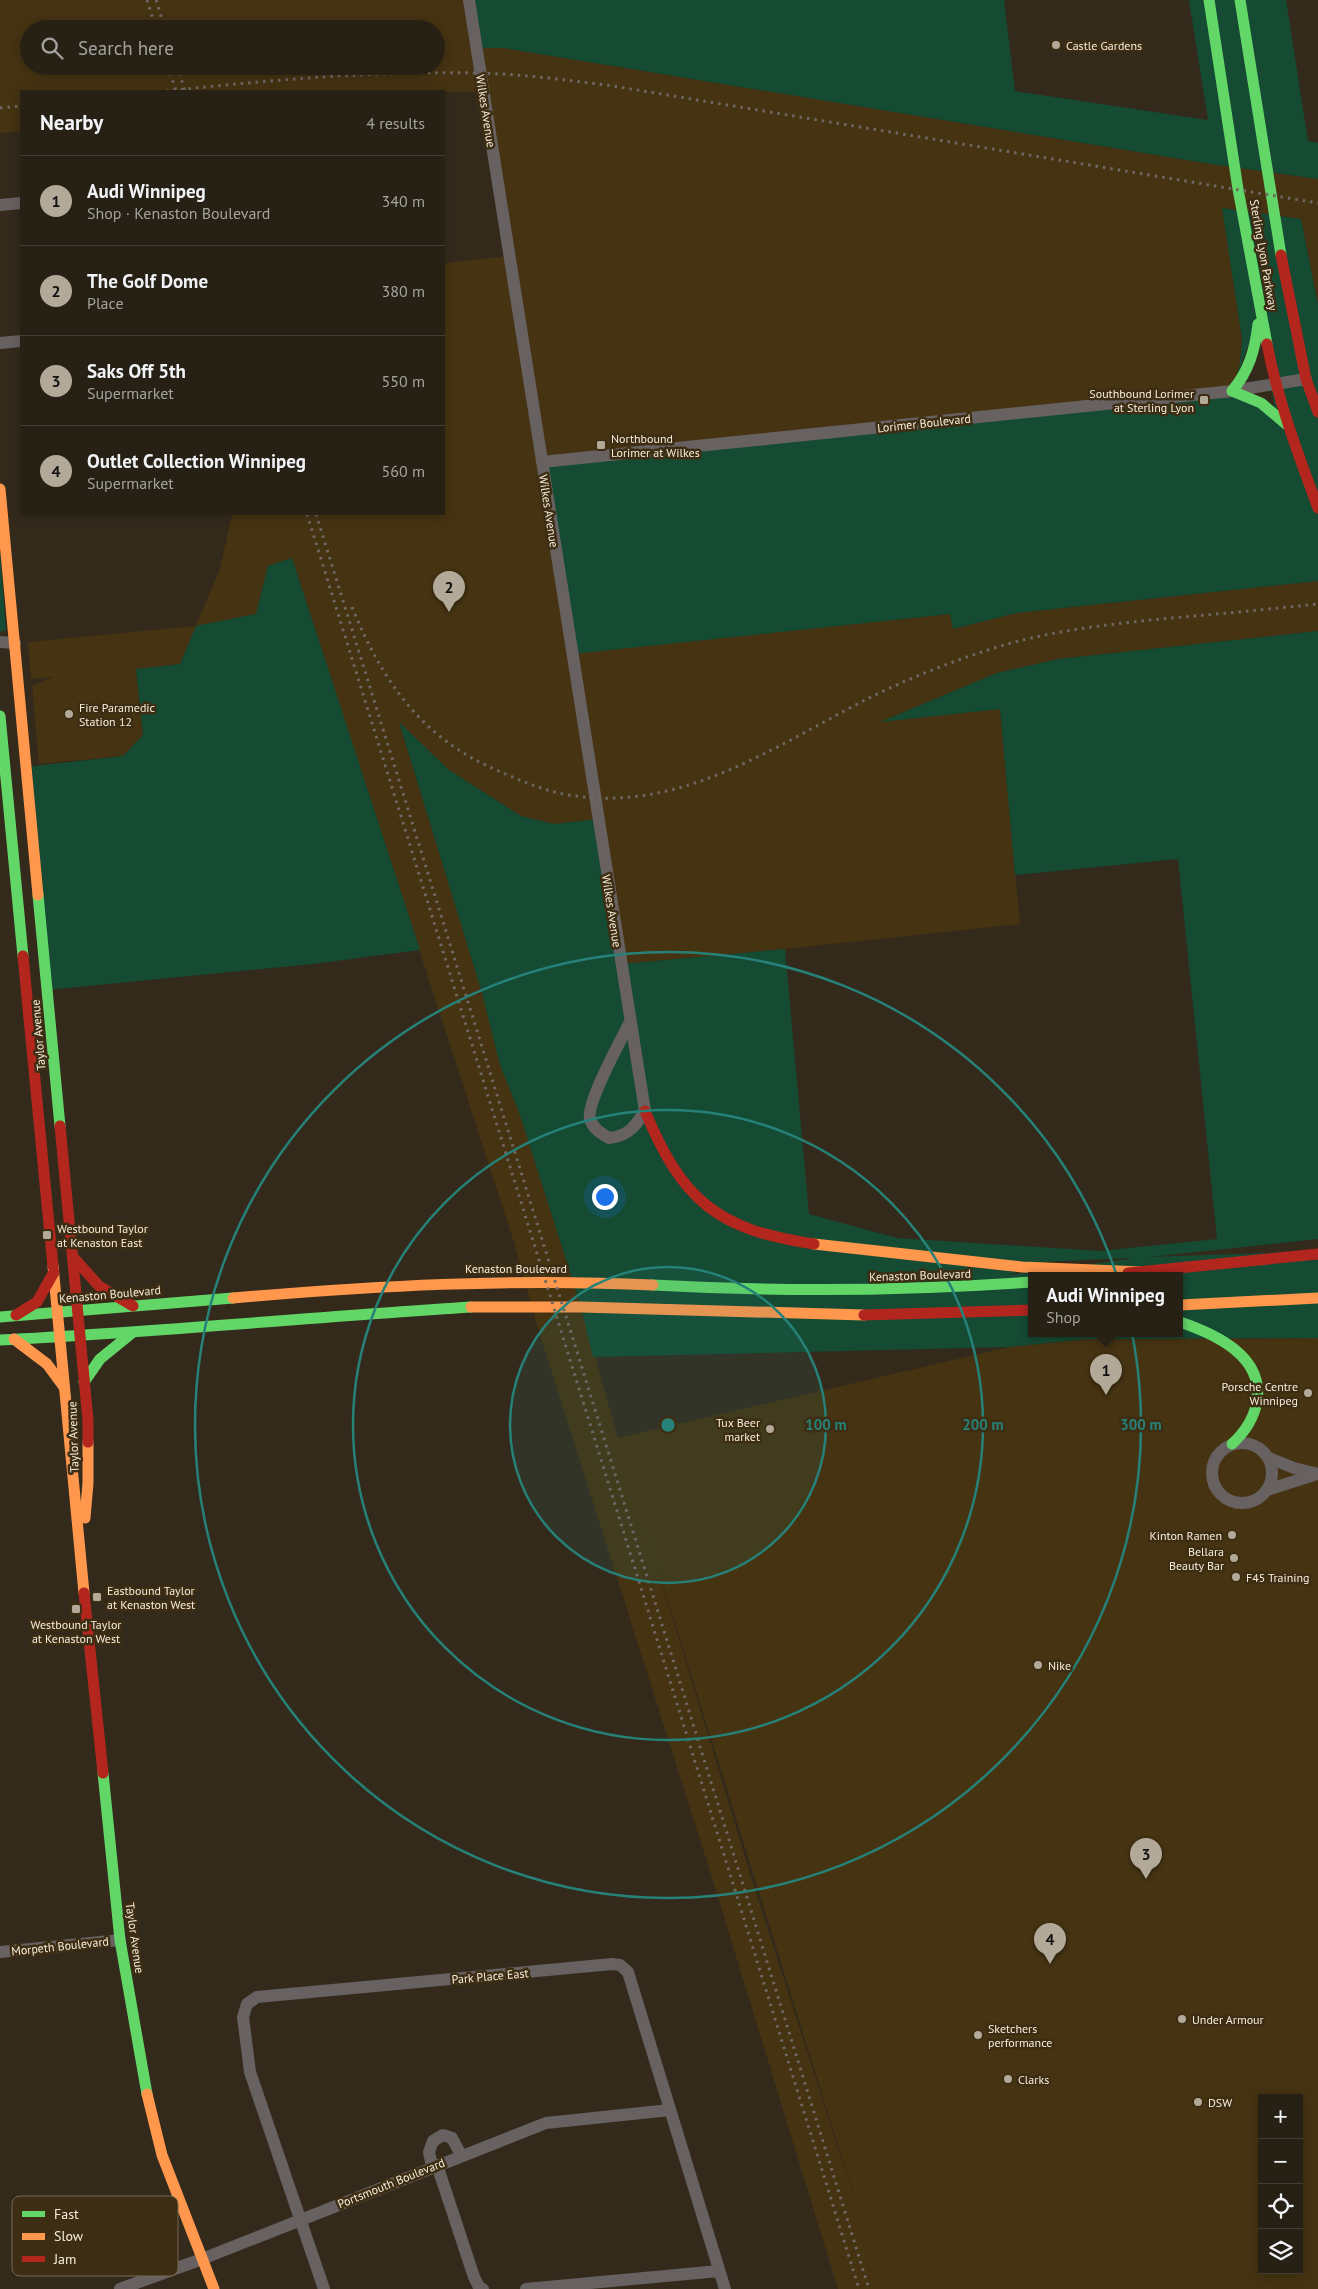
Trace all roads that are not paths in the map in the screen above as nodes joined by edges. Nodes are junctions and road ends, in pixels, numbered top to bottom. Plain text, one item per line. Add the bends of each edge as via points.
1 (469, 0) edge
2 (1209, 0) edge
3 (1240, 0) edge
4 (20, 203) edge
5 (0, 205) edge
6 (1260, 311) junction
7 (20, 341) edge
8 (0, 343) edge
9 (1306, 379) junction
10 (1275, 385) junction
11 (1232, 391) junction
12 (1318, 412) edge
13 (1286, 425) junction
14 (542, 462) junction
15 (0, 489) edge
16 (1318, 508) edge
17 (0, 642) edge
18 (14, 643) junction
19 (0, 716) edge
20 (28, 785) junction
21 (4, 787) edge
22 (630, 1022) junction
23 (645, 1111) junction
24 (1318, 1254) edge
25 (73, 1257) junction
26 (54, 1272) junction
27 (1142, 1272) joint
28 (1028, 1282) edge
29 (1318, 1298) edge
30 (1183, 1305) edge
31 (133, 1306) junction
32 (1028, 1310) edge
33 (78, 1311) junction
34 (59, 1313) junction
35 (14, 1316) junction
36 (0, 1317) edge
37 (1183, 1323) edge
38 (132, 1333) junction
39 (80, 1335) junction
40 (61, 1336) junction
41 (14, 1339) junction
42 (0, 1340) edge
43 (84, 1382) junction
44 (64, 1387) junction
45 (1232, 1444) junction
46 (1269, 1458) junction
47 (1318, 1474) edge
48 (1270, 1489) junction
49 (83, 1579) junction
50 (120, 1940) junction
51 (0, 1952) edge
52 (670, 2110) junction
53 (461, 2155) junction
54 (434, 2166) junction
55 (178, 2196) edge
56 (178, 2197) edge
57 (300, 2220) junction
58 (202, 2259) junction
59 (178, 2268) edge
60 (719, 2271) junction
61 (156, 2276) edge
62 (120, 2289) edge
63 (214, 2289) edge
64 (324, 2289) edge
65 (483, 2289) edge
66 (526, 2289) edge
67 (725, 2289) edge

1 - 14 street, Wilkes Avenue
2 - 6 main road, Sterling Lyon Parkway
3 - 9 main road, Sterling Lyon Parkway via 1269,195
4 - 5 street
6 - 10 main road, Sterling Lyon Parkway
6 - 11 main road via 1250,366
7 - 8 street
9 - 10 street, Lorimer Boulevard
9 - 12 main road, Sterling Lyon Parkway
10 - 11 street, Lorimer Boulevard
10 - 13 main road, Sterling Lyon Parkway
11 - 13 main road via 1275,411
11 - 14 street, Lorimer Boulevard
13 - 16 main road, Sterling Lyon Parkway
14 - 22 street, Wilkes Avenue
15 - 18 main road, Taylor Avenue
17 - 18 street
18 - 20 main road, Taylor Avenue
19 - 21 main road, Taylor Avenue
20 - 21 street
20 - 25 main road, Taylor Avenue
21 - 26 main road, Taylor Avenue
22 - 23 street, Wilkes Avenue
22 - 23 street via 592,1103 590,1118 597,1131 609,1138 618,1137 632,1130
23 - 27 main road via 663,1153 690,1191 711,1210 736,1224 817,1244 1040,1268
24 - 27 main road
25 - 31 main road via 98,1286
25 - 33 main road, Taylor Avenue
26 - 34 main road, Taylor Avenue
26 - 35 main road via 37,1302
28 - 31 main road, Kenaston Boulevard via 854,1291 573,1281 468,1282
29 - 30 main road
31 - 33 main road, Kenaston Boulevard
32 - 38 main road via 846,1316 580,1307 474,1307 317,1316
33 - 34 main road, Kenaston Boulevard
33 - 39 main road, Taylor Avenue
34 - 35 main road, Kenaston Boulevard
34 - 40 main road, Taylor Avenue
35 - 36 main road, Kenaston Boulevard
37 - 45 main road via 1219,1337 1234,1347 1246,1358 1256,1378 1258,1400 1252,1420 1244,1434
38 - 39 main road
38 - 43 main road via 100,1359
39 - 40 main road
39 - 43 main road, Taylor Avenue
40 - 41 main road
40 - 44 main road, Taylor Avenue
41 - 42 main road
41 - 44 main road via 47,1364
43 - 49 main road, Taylor Avenue via 89,1442
44 - 49 main road, Taylor Avenue
45 - 46 street via 1254,1445
45 - 48 street via 1218,1455 1213,1464 1214,1484 1219,1493 1236,1503 1247,1503
46 - 47 street
46 - 48 street via 1272,1468
47 - 48 street
49 - 50 main road, Taylor Avenue
50 - 51 street, Morpeth Boulevard
50 - 55 main road, Taylor Avenue via 149,2106 162,2155
52 - 53 street, Portsmouth Boulevard via 546,2123
52 - 57 street, Park Place East via 628,1972 620,1965 257,1997 247,2004 243,2017 250,2072
52 - 60 street, Park Place East
53 - 54 street, Portsmouth Boulevard
53 - 54 street via 452,2138 443,2135 433,2140 429,2152
54 - 57 street, Portsmouth Boulevard
54 - 65 street via 474,2277
56 - 58 main road, Taylor Avenue
57 - 58 street, Portsmouth Boulevard
57 - 64 street, Park Place East
58 - 59 street, Portsmouth Boulevard
58 - 63 main road, Taylor Avenue
60 - 66 street
60 - 67 street, Park Place East
61 - 62 street, Portsmouth Boulevard

